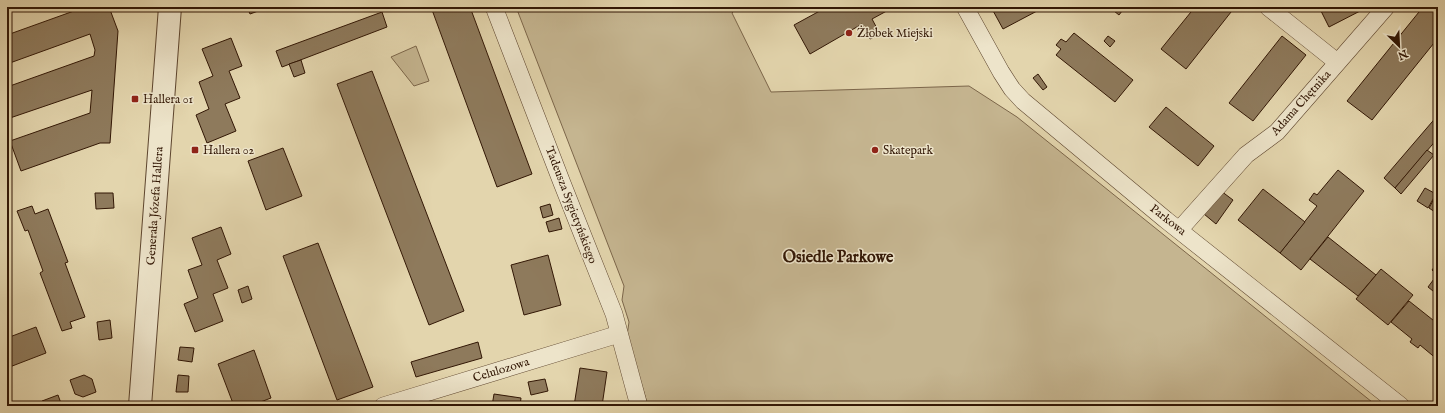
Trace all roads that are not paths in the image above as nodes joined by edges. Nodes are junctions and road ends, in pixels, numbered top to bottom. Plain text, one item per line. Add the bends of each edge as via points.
1 (170, 7) edge
2 (494, 7) edge
3 (965, 7) edge
4 (1268, 7) edge
5 (1386, 7) edge
6 (1337, 62) junction
7 (1180, 229) junction
8 (619, 334) junction
9 (140, 406) edge
10 (383, 406) edge
11 (639, 406) edge
12 (1401, 406) edge

1 - 9 street, Generała Józefa Hallera
2 - 8 street, Tadeusza Sygietyńskiego via 614,314
3 - 7 street, Parkowa via 1001,72 1017,95
4 - 6 street
5 - 6 street, Adama Chętnika
6 - 7 street, Adama Chętnika via 1278,132 1246,156
7 - 12 street, Parkowa
8 - 10 street, Celulozowa
8 - 11 street, Tadeusza Sygietyńskiego

